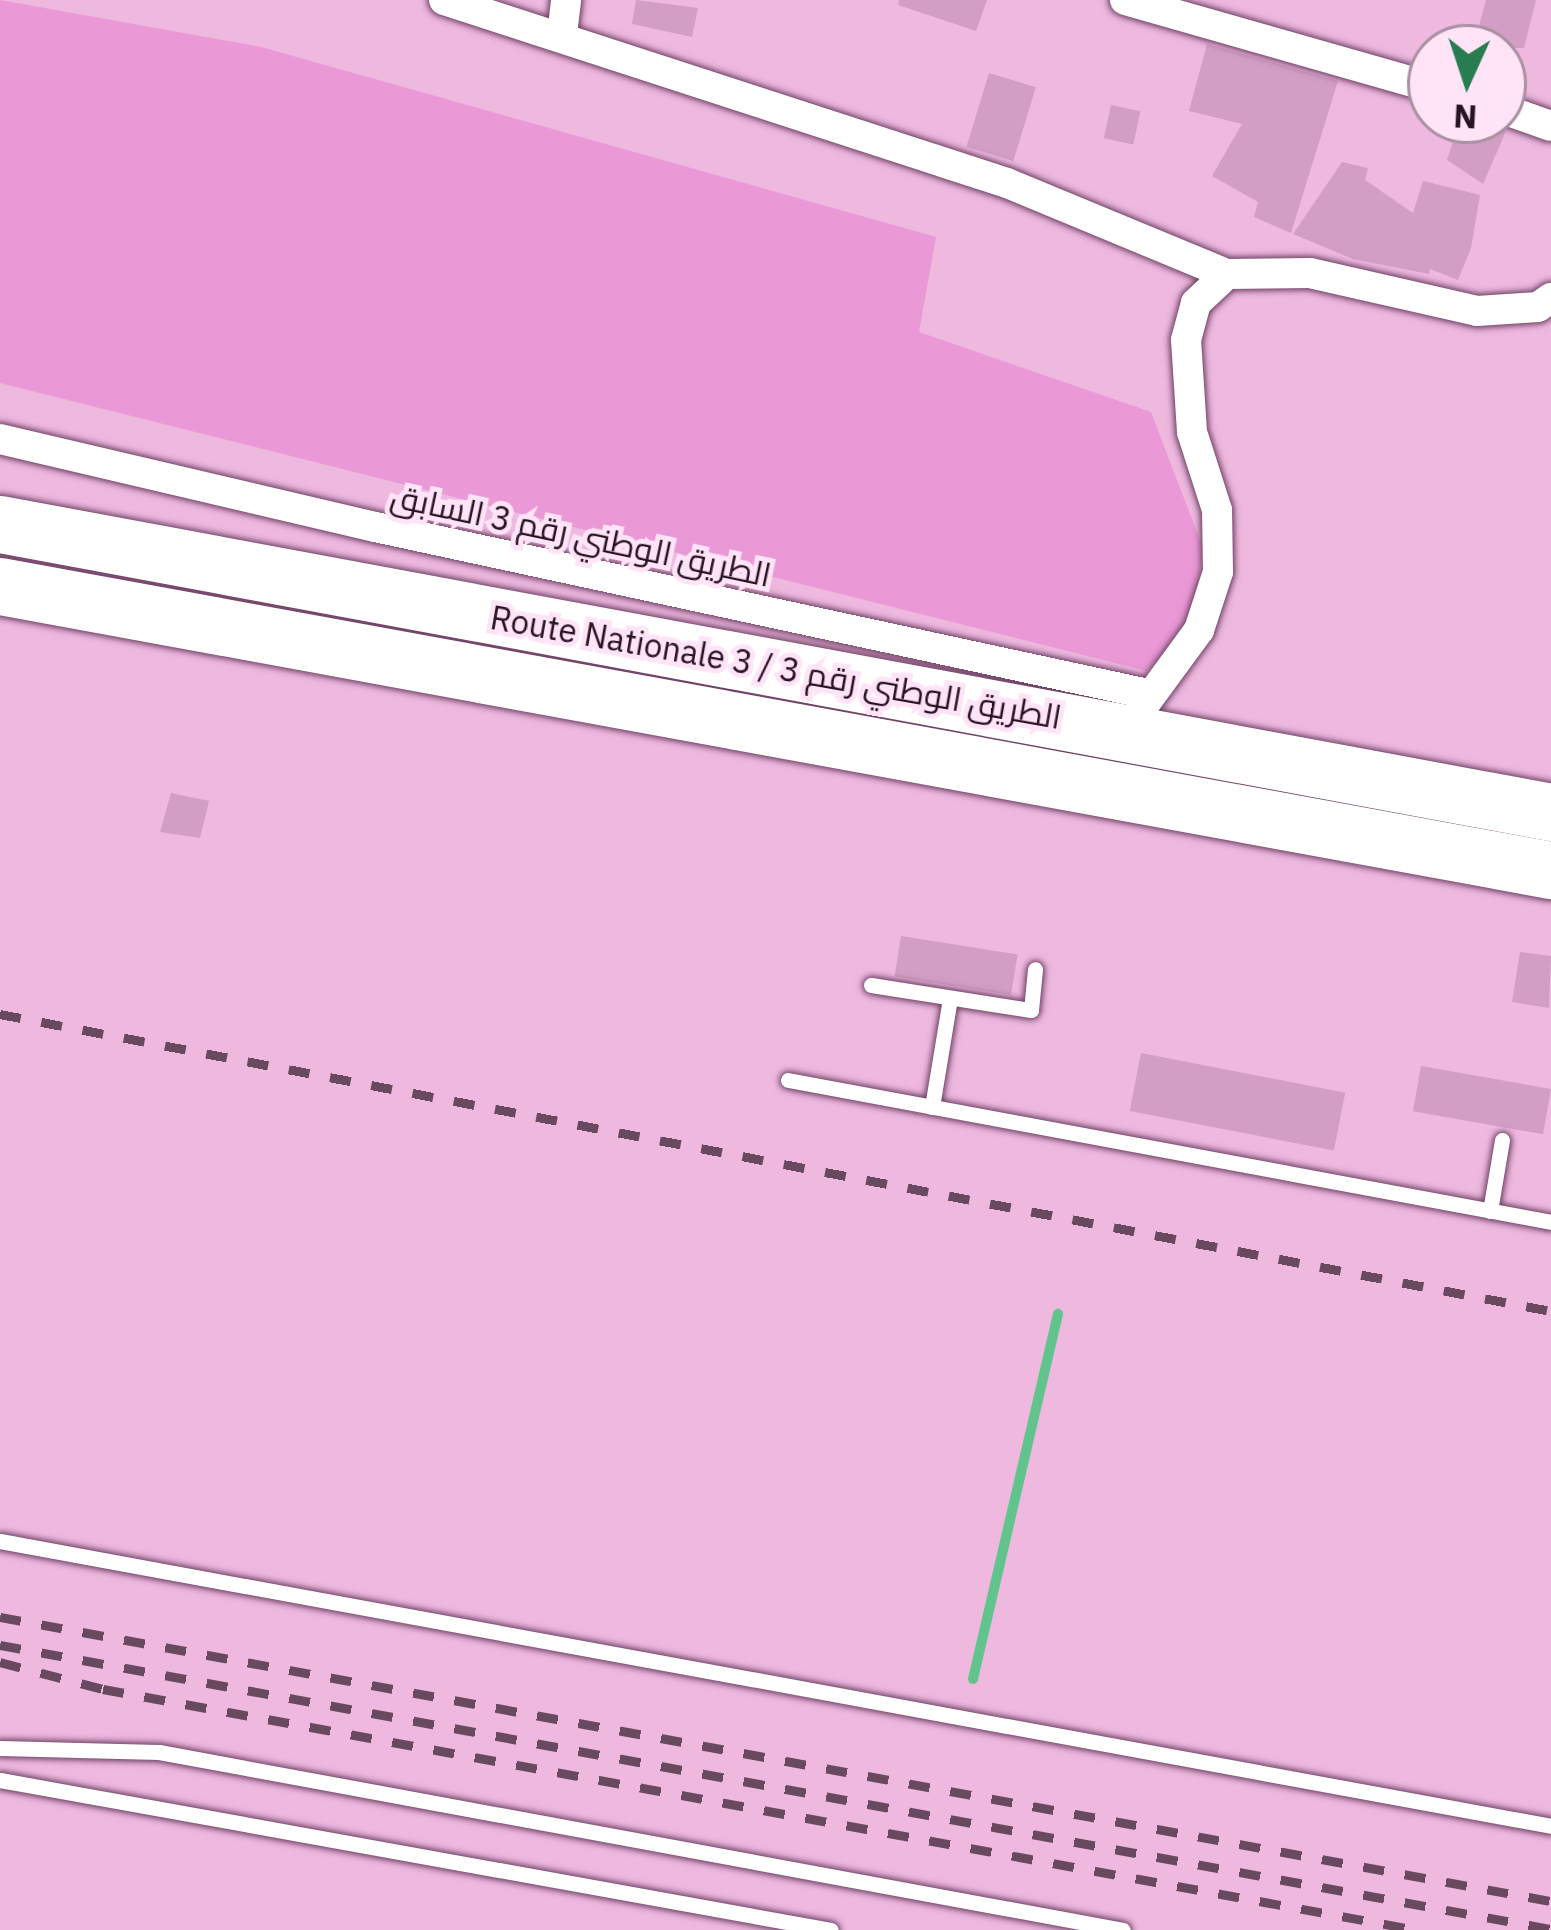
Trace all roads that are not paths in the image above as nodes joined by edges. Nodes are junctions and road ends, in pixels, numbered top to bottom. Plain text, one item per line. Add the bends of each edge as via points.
1 (445, 0) edge
2 (566, 0) edge
3 (1125, 0) edge
4 (562, 34) junction
5 (1407, 80) edge
6 (1227, 274) junction
7 (1551, 298) edge
8 (0, 440) edge
9 (0, 524) edge
10 (0, 586) edge
11 (917, 693) junction
12 (1138, 713) junction
13 (903, 753) junction
14 (1551, 812) edge
15 (1551, 870) edge
16 (1035, 969) dead end
17 (871, 985) dead end
18 (950, 998) junction
19 (788, 1080) dead end
20 (932, 1107) junction
21 (1502, 1140) dead end
22 (1490, 1211) junction
23 (1551, 1222) edge
24 (0, 1541) edge
25 (0, 1748) edge
26 (0, 1780) edge
27 (1551, 1826) edge
28 (831, 1930) edge
29 (1123, 1930) edge

1 - 4 street
2 - 4 street
3 - 5 street
4 - 6 street via 1007,183
6 - 7 street via 1310,273 1477,311 1538,307
6 - 12 street via 1196,303 1186,340 1192,433 1217,510 1218,572 1199,630
8 - 12 street, الطريق الوطني رقم 3 السابق
9 - 11 highway, Route Nationale 3 / الطريق الوطني رقم 3
10 - 13 highway, Route Nationale 3 / الطريق الوطني رقم 3
11 - 12 highway, Route Nationale 3 / الطريق الوطني رقم 3
11 - 13 highway
12 - 14 highway, Route Nationale 3 / الطريق الوطني رقم 3
13 - 15 highway, Route Nationale 3 / الطريق الوطني رقم 3
16 - 18 lane via 1031,1010
17 - 18 lane
18 - 20 lane
19 - 20 lane
20 - 22 lane
21 - 22 lane
22 - 23 lane
24 - 27 lane
25 - 29 lane via 159,1752
26 - 28 lane

